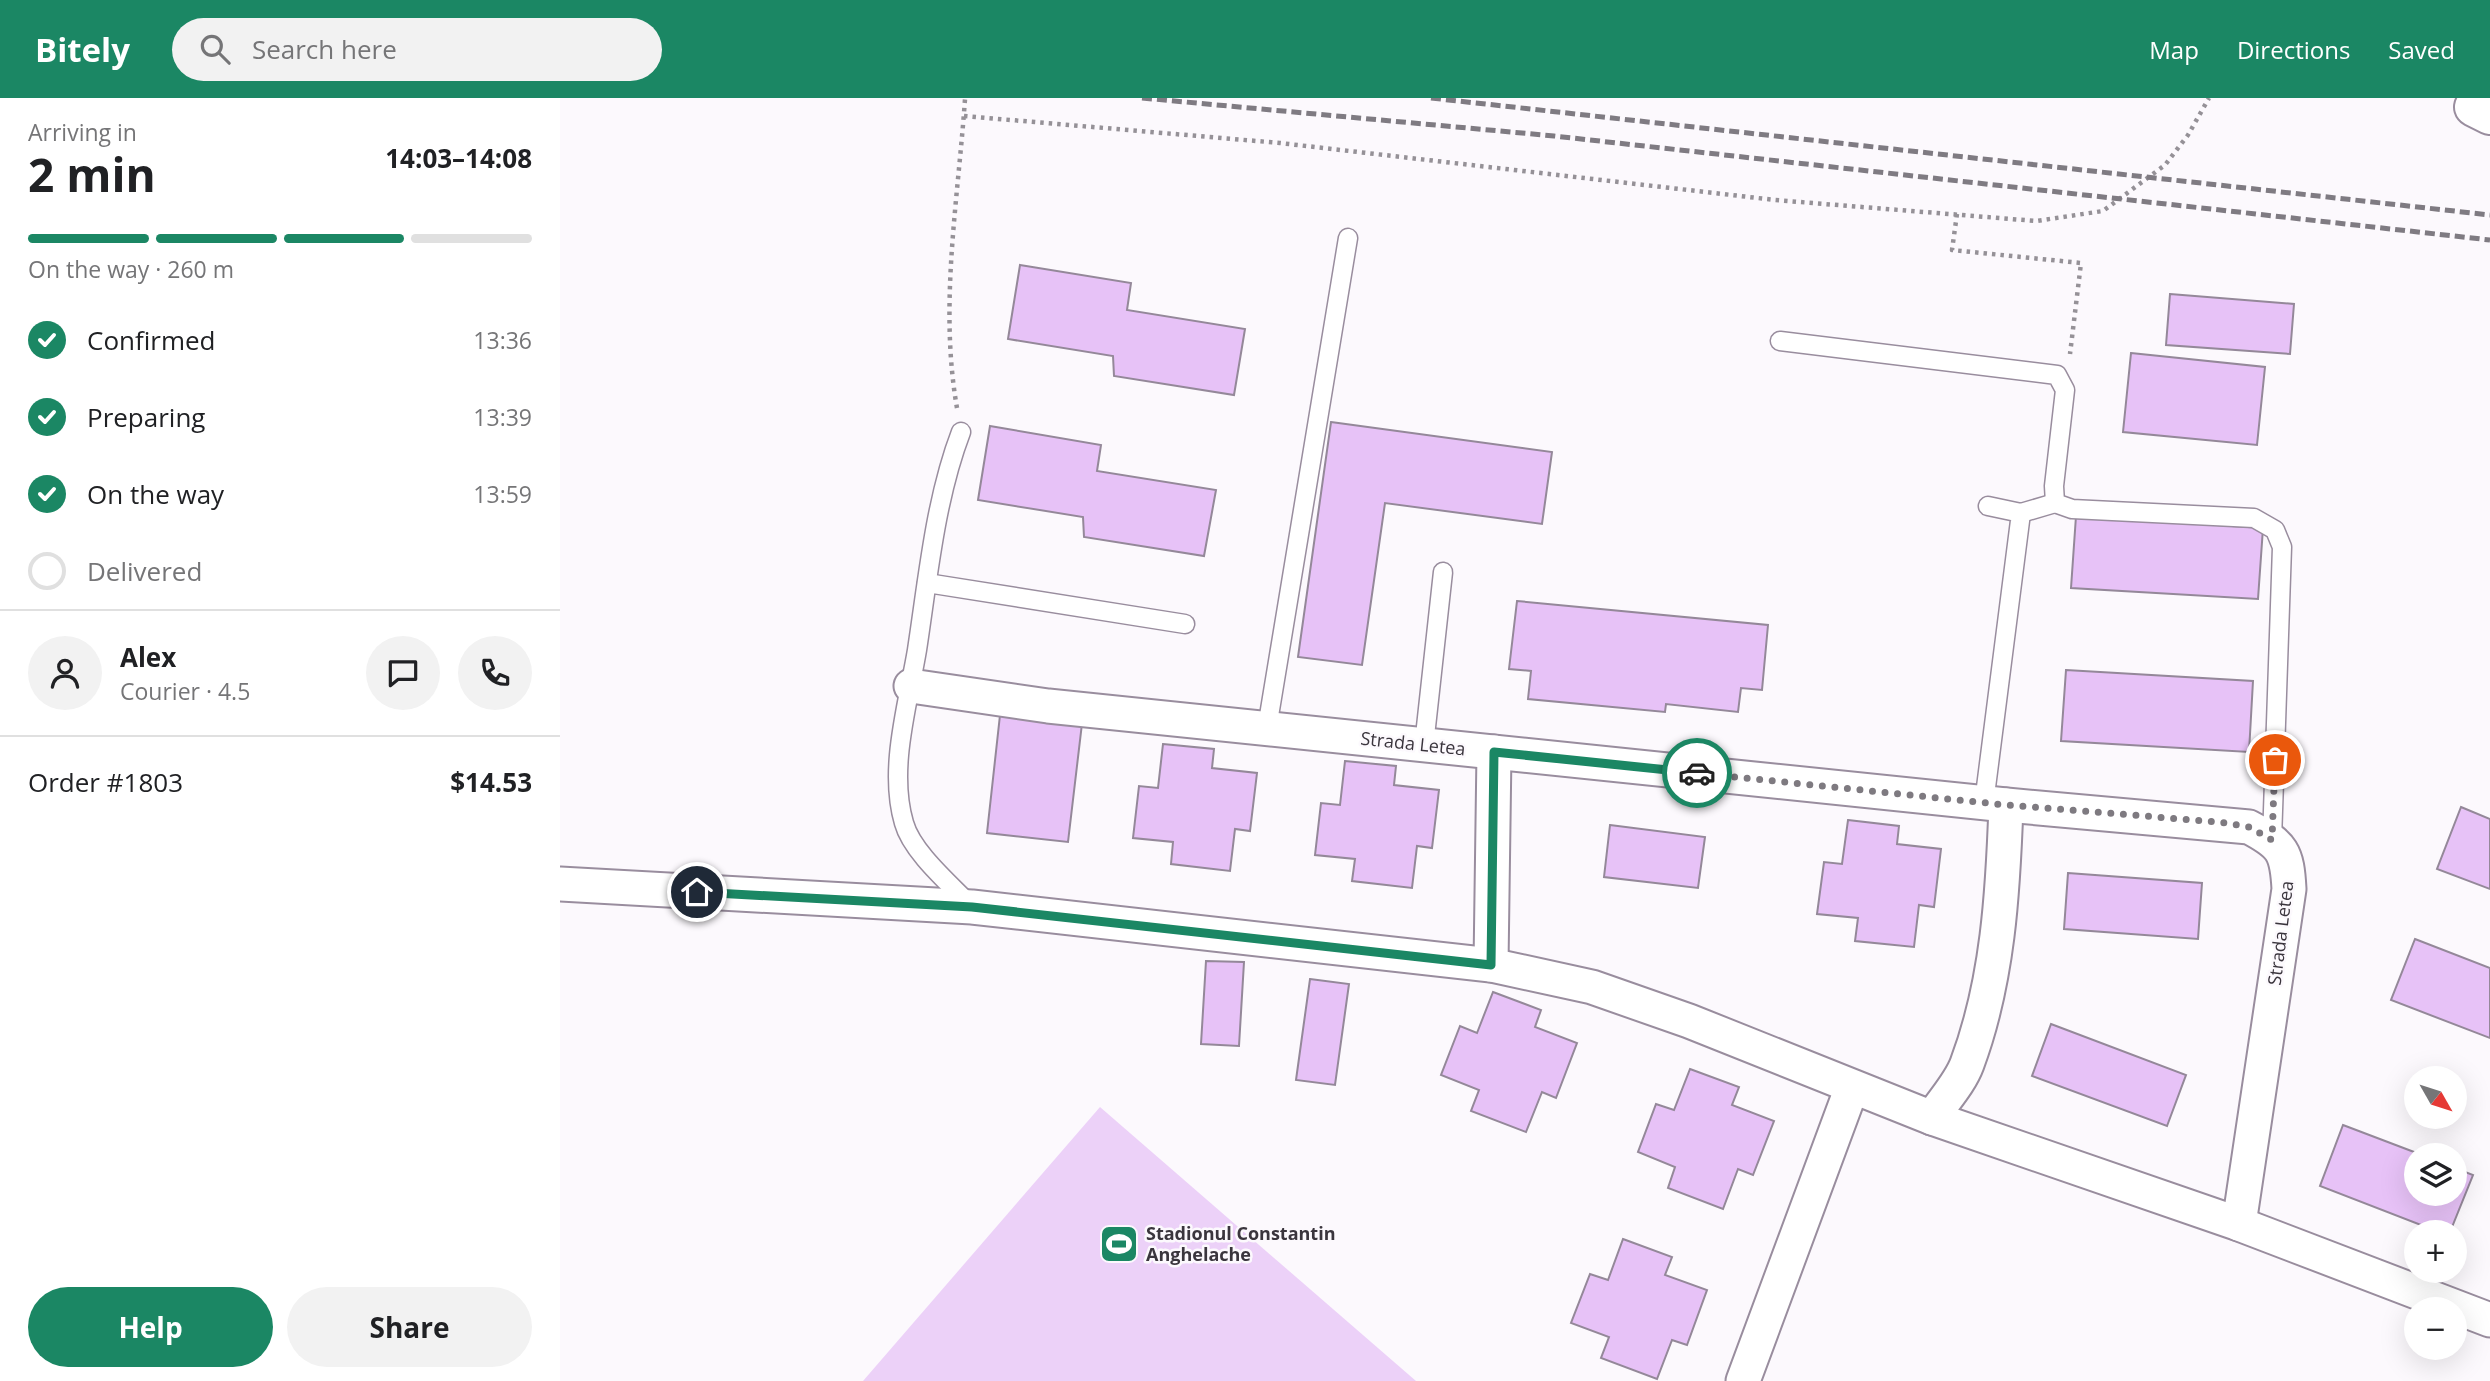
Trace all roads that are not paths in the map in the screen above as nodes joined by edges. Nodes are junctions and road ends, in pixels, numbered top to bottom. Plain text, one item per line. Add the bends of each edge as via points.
1 (1348, 238) dead end
2 (1780, 341) dead end
3 (961, 432) road end
4 (2055, 503) junction
5 (1988, 506) dead end
6 (2021, 513) junction
7 (1443, 572) dead end
8 (927, 583) junction
9 (1185, 624) dead end
10 (911, 686) junction
11 (1267, 728) junction
12 (1424, 745) junction
13 (1494, 752) junction
14 (1995, 804) junction
15 (2272, 840) junction
16 (560, 884) edge
17 (972, 907) junction
18 (1491, 965) junction
19 (1852, 1087) junction
20 (1932, 1118) junction
21 (2239, 1224) junction
22 (2490, 1320) edge
23 (1743, 1381) edge

1 - 11 lane
2 - 4 lane via 2057,374 2065,390
3 - 8 lane via 950,459
4 - 6 lane
4 - 15 lane via 2072,509 2254,518 2275,530 2282,547
5 - 6 lane
6 - 14 lane
7 - 12 lane
8 - 9 lane
8 - 10 lane
10 - 11 street, Strada Letea via 1048,706
10 - 17 lane via 898,768 904,824 925,858
11 - 12 street, Strada Letea
12 - 13 street, Strada Letea
13 - 14 street, Strada Letea
13 - 18 street
14 - 15 street, Strada Letea via 2219,822 2249,827
14 - 20 street via 1997,943 1966,1066
15 - 21 street, Strada Letea via 2288,860 2289,889
16 - 17 street
17 - 18 street
18 - 19 street via 1592,987
19 - 20 street
19 - 23 street
20 - 21 street
21 - 22 street

